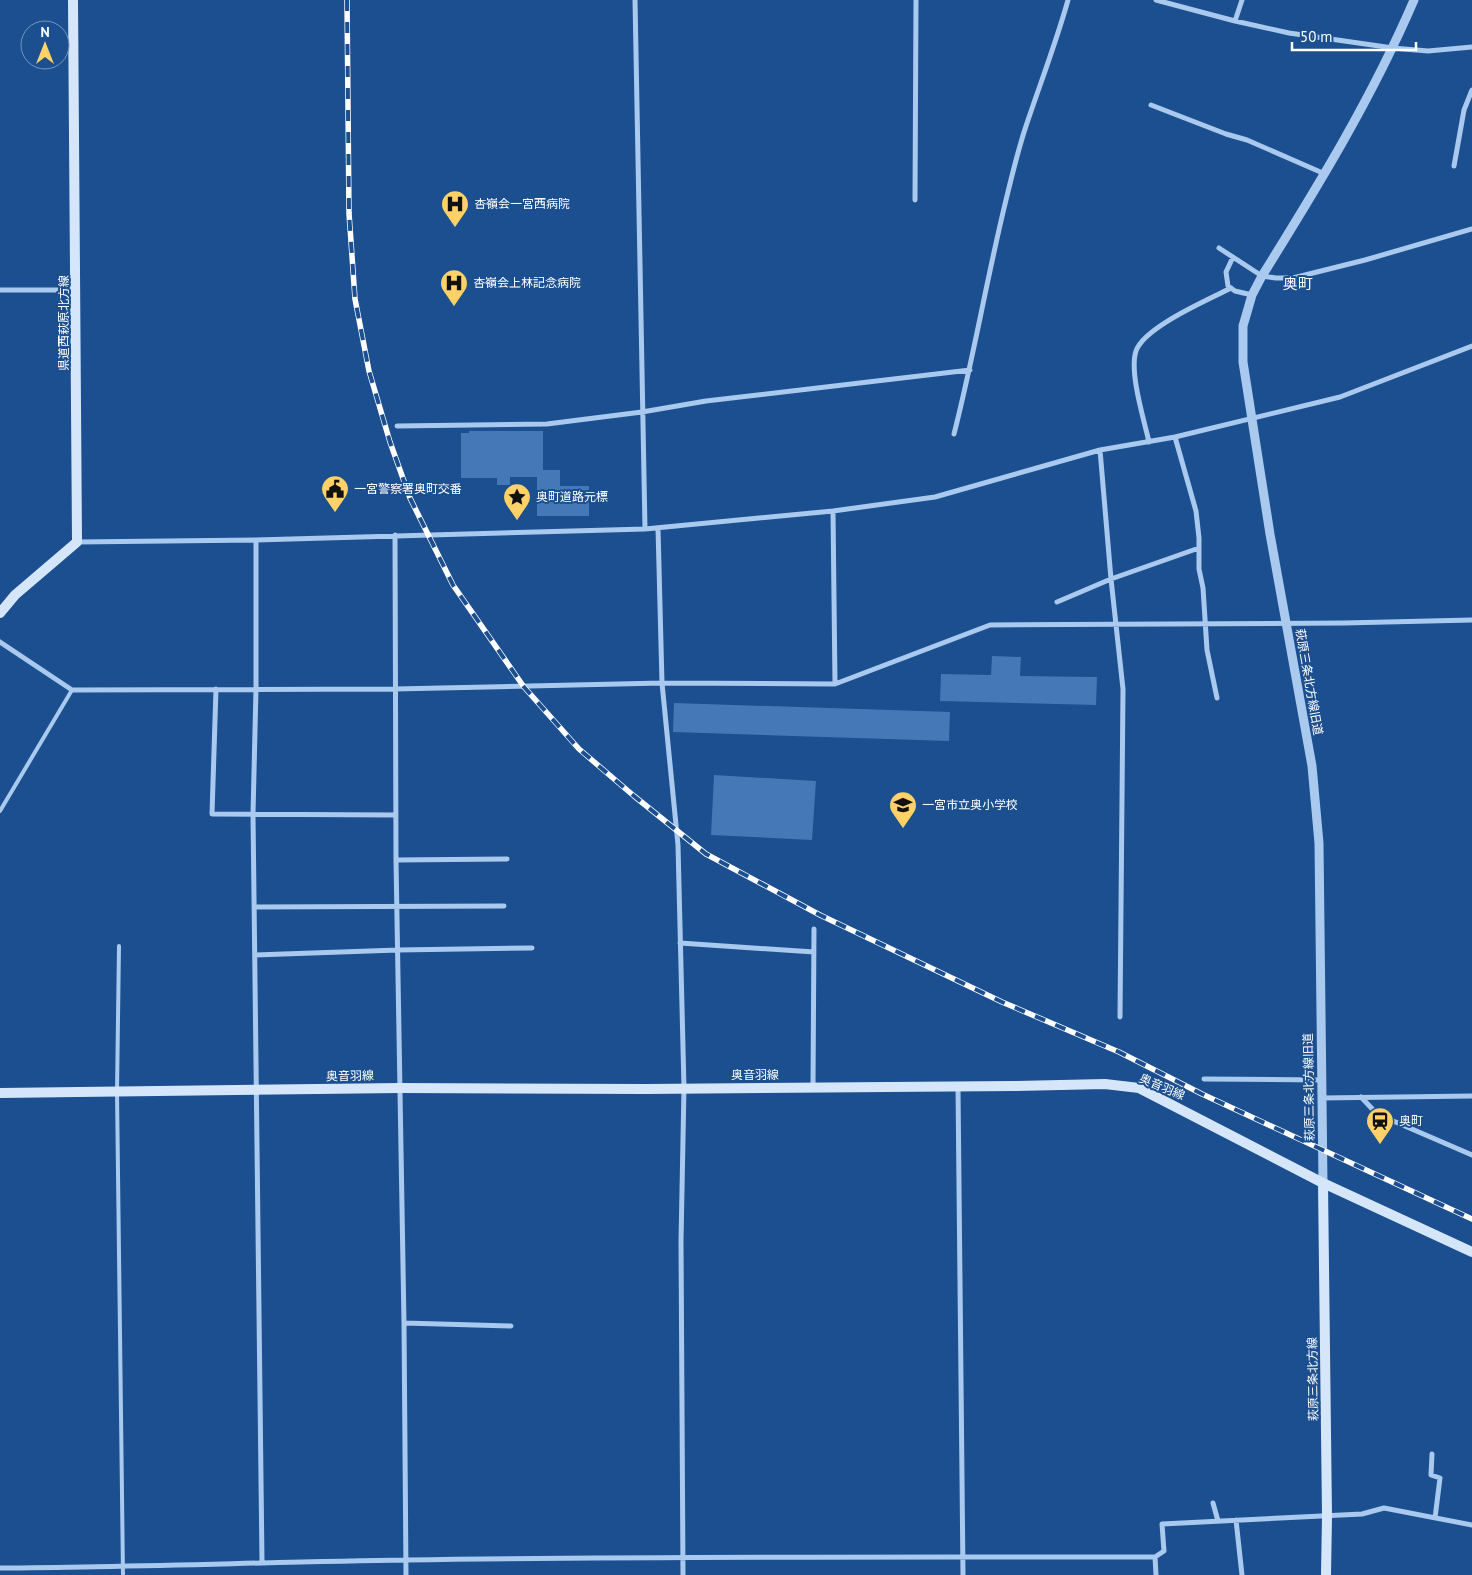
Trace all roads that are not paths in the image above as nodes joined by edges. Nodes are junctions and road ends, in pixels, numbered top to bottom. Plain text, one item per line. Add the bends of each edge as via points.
1 (73, 0) edge
2 (635, 0) edge
3 (916, 0) edge
4 (1068, 0) edge
5 (1156, 0) edge
6 (1242, 0) edge
7 (1414, 0) edge
8 (1235, 21) junction
9 (1472, 47) edge
10 (1393, 48) junction
11 (1472, 90) edge
12 (1151, 104) dead end
13 (1454, 166) dead end
14 (1325, 174) junction
15 (916, 200) dead end
16 (1472, 229) edge
17 (1219, 248) dead end
18 (1233, 257) junction
19 (1262, 276) junction
20 (1230, 288) junction
21 (0, 290) edge
22 (76, 290) junction
23 (1252, 295) junction
24 (1472, 346) edge
25 (970, 370) junction
26 (642, 412) junction
27 (1252, 419) junction
28 (397, 426) dead end
29 (954, 434) dead end
30 (1175, 437) junction
31 (1149, 442) junction
32 (1100, 450) junction
33 (833, 511) junction
34 (658, 528) junction
35 (645, 529) junction
36 (395, 535) junction
37 (256, 540) junction
38 (77, 542) junction
39 (1199, 548) junction
40 (1111, 579) junction
41 (1057, 602) dead end
42 (0, 613) edge
43 (1472, 620) edge
44 (1206, 624) junction
45 (1286, 624) junction
46 (1117, 625) junction
47 (0, 642) edge
48 (662, 683) junction
49 (835, 684) junction
50 (216, 689) junction
51 (256, 689) junction
52 (395, 689) junction
53 (72, 690) junction
54 (1218, 698) dead end
55 (0, 811) edge
56 (253, 814) junction
57 (396, 815) junction
58 (507, 859) dead end
59 (396, 860) junction
60 (398, 906) junction
61 (504, 906) dead end
62 (254, 907) junction
63 (814, 929) dead end
64 (680, 943) junction
65 (119, 946) dead end
66 (532, 948) dead end
67 (398, 950) junction
68 (814, 952) junction
69 (255, 955) junction
70 (1120, 1017) dead end
71 (1204, 1079) dead end
72 (1321, 1080) junction
73 (958, 1087) junction
74 (400, 1088) junction
75 (684, 1088) junction
76 (813, 1088) junction
77 (257, 1090) junction
78 (117, 1092) junction
79 (0, 1093) edge
80 (1472, 1096) edge
81 (1321, 1098) junction
82 (1362, 1098) junction
83 (1472, 1155) edge
84 (1323, 1183) junction
85 (1472, 1252) edge
86 (404, 1323) junction
87 (510, 1326) dead end
88 (1432, 1454) dead end
89 (1213, 1503) dead end
90 (1327, 1516) junction
91 (1435, 1518) junction
92 (1236, 1520) junction
93 (1218, 1521) junction
94 (1472, 1525) edge
95 (683, 1557) junction
96 (963, 1557) junction
97 (1155, 1557) junction
98 (406, 1560) junction
99 (262, 1562) junction
100 (122, 1567) junction
101 (0, 1568) edge
102 (123, 1575) edge
103 (406, 1575) edge
104 (683, 1575) edge
105 (963, 1575) edge
106 (1156, 1575) edge
107 (1242, 1575) edge
108 (1326, 1575) edge

1 - 22 main road, 県道西萩原北方線
2 - 26 street
3 - 15 street
4 - 25 street via 1008,191
5 - 8 street
6 - 8 street
7 - 10 street, 萩原三条北方線旧道
8 - 10 street via 1289,33
9 - 10 street via 1428,51
10 - 14 street, 萩原三条北方線旧道
11 - 13 street via 1464,110
12 - 14 street
14 - 19 street, 萩原三条北方線旧道
16 - 19 street via 1293,278
17 - 18 street
18 - 19 street
18 - 20 street via 1226,272
19 - 23 street, 萩原三条北方線旧道
20 - 23 street
20 - 31 street via 1150,332 1136,351 1134,377
21 - 22 street
22 - 38 main road, 県道西萩原北方線
23 - 27 street, 萩原三条北方線旧道 via 1243,326 1243,362
24 - 27 street via 1340,396
25 - 26 street via 706,401
25 - 29 street
26 - 28 street via 547,424
26 - 35 street
27 - 30 street
27 - 45 street, 萩原三条北方線旧道
30 - 31 street
30 - 39 street via 1196,511
31 - 32 street
32 - 33 street via 935,498
32 - 40 street
33 - 34 street
33 - 49 street
34 - 35 street
34 - 48 street
35 - 36 street
36 - 37 street
36 - 52 street
37 - 38 street
37 - 51 street
38 - 42 main road
39 - 40 street
39 - 44 street
40 - 41 street
40 - 46 street
43 - 45 street
44 - 45 street
44 - 46 street
44 - 54 street via 1207,650
45 - 72 street, 萩原三条北方線旧道 via 1312,766 1317,812
46 - 49 street via 990,625
46 - 70 street via 1123,689
47 - 53 street
48 - 49 street
48 - 52 street
48 - 64 street via 678,845
50 - 51 street
50 - 53 street
50 - 56 street via 212,814
51 - 52 street
51 - 56 street
52 - 57 street
53 - 55 lane
56 - 57 street
56 - 62 street
57 - 59 street
58 - 59 street
59 - 60 street
60 - 61 street
60 - 62 street
60 - 67 street
62 - 69 street
63 - 68 street
64 - 68 street
64 - 75 street
65 - 78 lane
66 - 67 street
67 - 69 street
67 - 74 street
68 - 76 street
69 - 77 street
71 - 72 street
72 - 81 street, 萩原三条北方線旧道
73 - 76 main road, 奥音羽線
73 - 84 main road, 奥音羽線 via 1106,1084 1139,1088
73 - 96 street
74 - 75 main road, 奥音羽線
74 - 77 main road, 奥音羽線
74 - 86 street
75 - 76 main road, 奥音羽線
75 - 95 street via 681,1241
77 - 78 main road, 奥音羽線
77 - 99 street
78 - 79 main road, 奥音羽線
78 - 100 lane
80 - 82 street
81 - 82 street
81 - 84 street, 萩原三条北方線旧道
82 - 83 street via 1378,1114
84 - 85 main road, 奥音羽線
84 - 90 main road, 萩原三条北方線
86 - 87 street
86 - 98 street
88 - 91 street via 1431,1475 1440,1478
89 - 93 street
90 - 91 street via 1362,1514 1384,1508
90 - 92 street
90 - 108 main road, 萩原三条北方線
91 - 94 street
92 - 93 street
92 - 107 street
93 - 97 street via 1162,1524 1164,1551
95 - 96 street
95 - 98 street
95 - 104 street
96 - 97 street
96 - 105 street
97 - 106 street
98 - 99 street
98 - 103 street
99 - 100 street
100 - 101 street
100 - 102 lane

